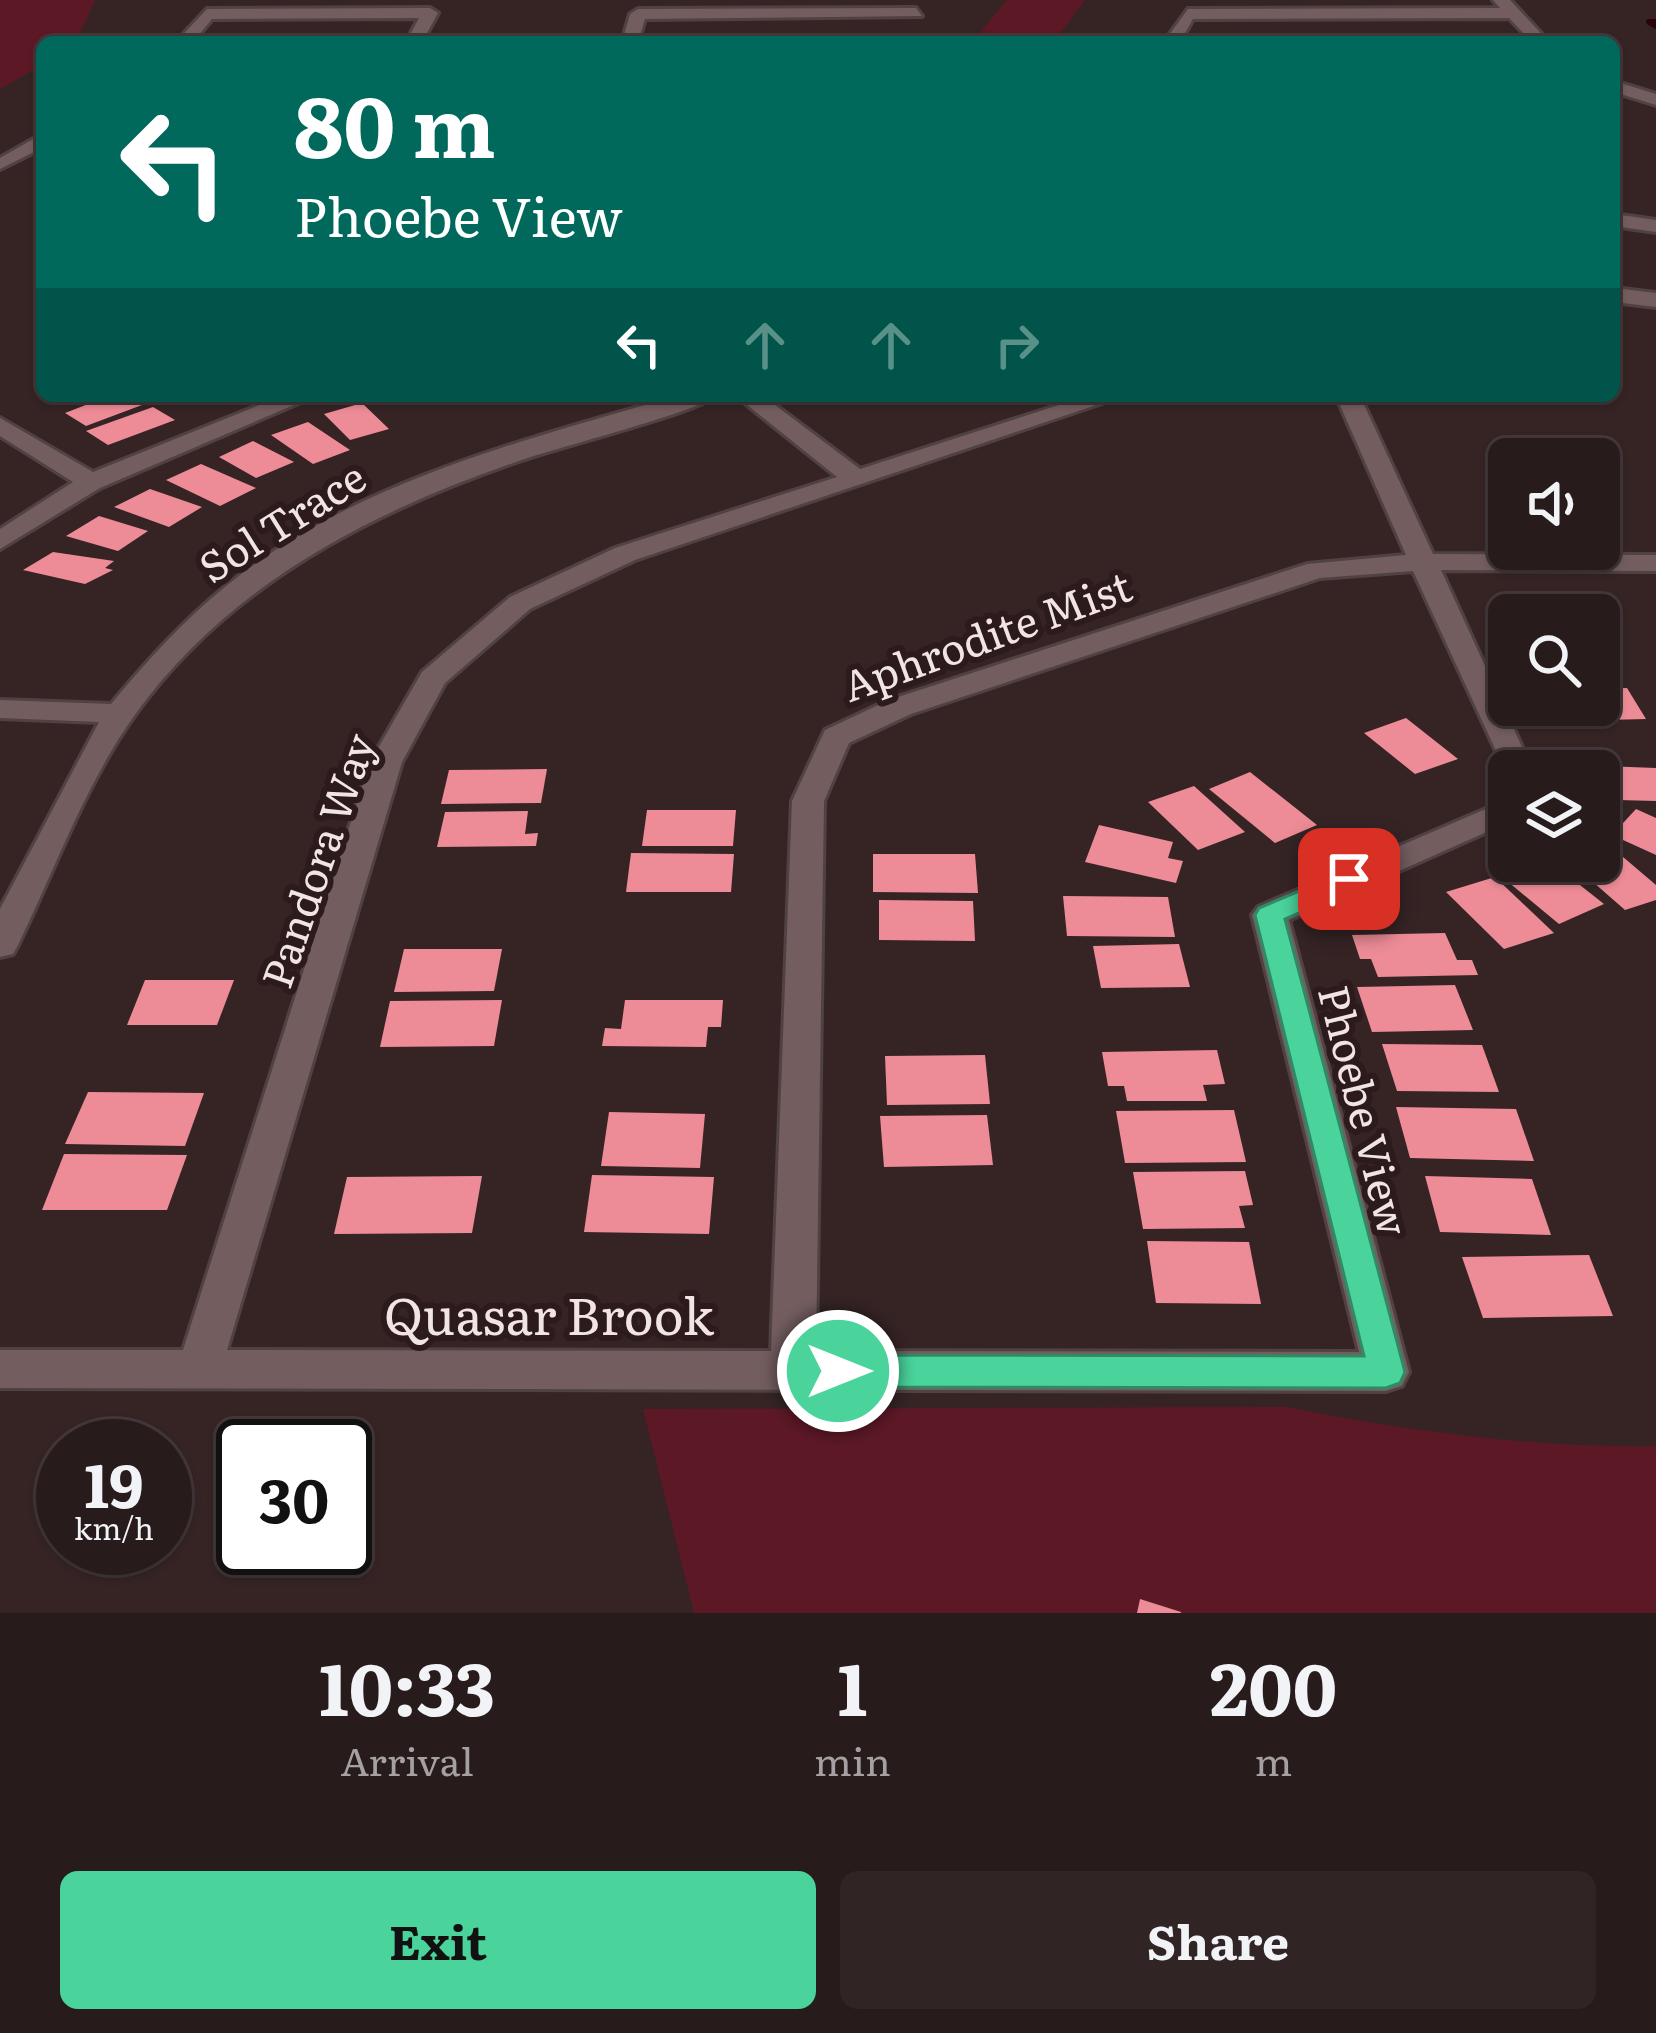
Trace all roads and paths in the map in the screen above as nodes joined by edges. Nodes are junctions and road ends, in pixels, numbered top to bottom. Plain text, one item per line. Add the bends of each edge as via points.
1 (1508, 6) edge
2 (916, 14) dead end
3 (189, 36) edge
4 (417, 36) edge
5 (632, 36) edge
6 (1175, 36) edge
7 (1536, 36) edge
8 (1620, 88) edge
9 (1656, 100) edge
10 (36, 144) edge
11 (36, 164) edge
12 (1620, 221) edge
13 (1656, 226) edge
14 (1620, 296) edge
15 (1654, 301) edge
16 (288, 402) edge
17 (684, 402) edge
18 (756, 402) edge
19 (1093, 402) edge
20 (1351, 402) edge
21 (0, 425) edge
22 (856, 479) junction
23 (91, 482) junction
24 (0, 542) edge
25 (1423, 562) junction
26 (1656, 562) edge
27 (0, 709) edge
28 (120, 714) junction
29 (1508, 750) edge
30 (1488, 818) edge
31 (0, 945) edge
32 (0, 1369) edge
33 (199, 1370) junction
34 (793, 1371) junction
35 (1386, 1372) joint

1 - 6 street via 1188,14
1 - 7 street
2 - 5 street via 638,14
3 - 4 street via 207,14 430,13
8 - 9 street
10 - 11 street via 3,164
12 - 13 street
14 - 15 street
16 - 23 street
17 - 28 street, Sol Trace via 442,477 327,532 199,621
18 - 22 street
19 - 22 street, Pandora Way
20 - 25 street
21 - 23 street
22 - 33 street, Pandora Way via 625,554 541,593 434,678 386,763
23 - 24 street
25 - 26 street, Aphrodite Mist
25 - 29 street
25 - 34 street, Aphrodite Mist via 1317,570 1258,586 900,707 836,737 808,801
27 - 28 street
28 - 31 street, Sol Trace
30 - 35 street, Phoebe View via 1270,915
32 - 33 street, Quasar Brook
33 - 34 street, Quasar Brook
34 - 35 street, Quasar Brook

